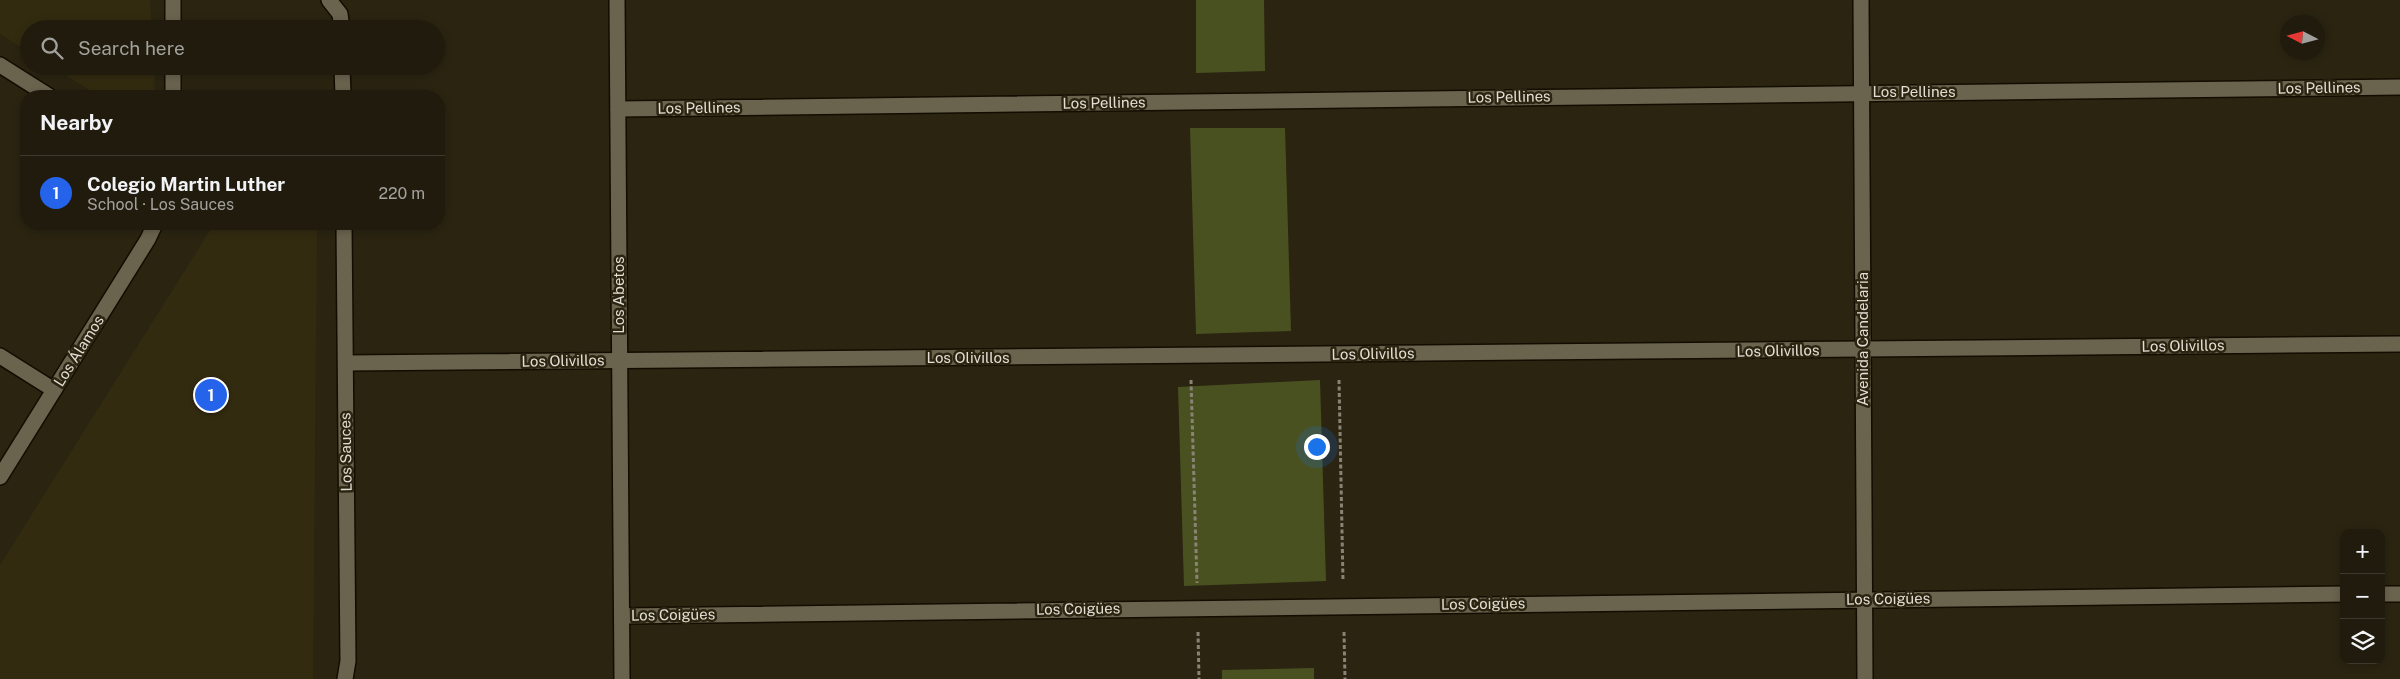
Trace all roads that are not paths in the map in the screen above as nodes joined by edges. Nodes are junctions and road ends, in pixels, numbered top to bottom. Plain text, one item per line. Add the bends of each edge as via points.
1 (173, 0) edge
2 (329, 0) edge
3 (617, 0) edge
4 (1861, 0) edge
5 (173, 20) edge
6 (341, 20) edge
7 (0, 65) edge
8 (173, 75) edge
9 (342, 75) edge
10 (2400, 87) edge
11 (40, 90) edge
12 (173, 90) edge
13 (343, 90) edge
14 (1862, 92) junction
15 (618, 109) junction
16 (151, 230) edge
17 (344, 230) edge
18 (2400, 344) edge
19 (1864, 350) junction
20 (0, 356) edge
21 (620, 361) junction
22 (346, 363) junction
23 (54, 390) junction
24 (0, 477) edge
25 (2340, 594) edge
26 (2385, 594) edge
27 (2400, 594) edge
28 (1865, 599) junction
29 (622, 616) junction
30 (345, 679) edge
31 (622, 679) edge
32 (1865, 679) edge

1 - 5 street
2 - 6 street
3 - 15 street, Los Abetos
4 - 14 street, Avenida Candelaria
7 - 11 street
8 - 12 street
9 - 13 street
10 - 14 street, Los Pellines
14 - 15 street, Los Pellines
14 - 19 street, Avenida Candelaria
15 - 21 street, Los Abetos
16 - 23 street, Los Álamos
17 - 22 street, Los Sauces
18 - 19 street, Los Olivillos
19 - 21 street, Los Olivillos
19 - 28 street, Avenida Candelaria
20 - 23 street
21 - 22 street, Los Olivillos
21 - 29 street, Los Abetos
22 - 30 street, Los Sauces via 348,660
23 - 24 street, Los Álamos
25 - 28 street, Los Coigües
26 - 27 street
28 - 29 street, Los Coigües
28 - 32 street, Avenida Candelaria
29 - 31 street, Los Abetos

